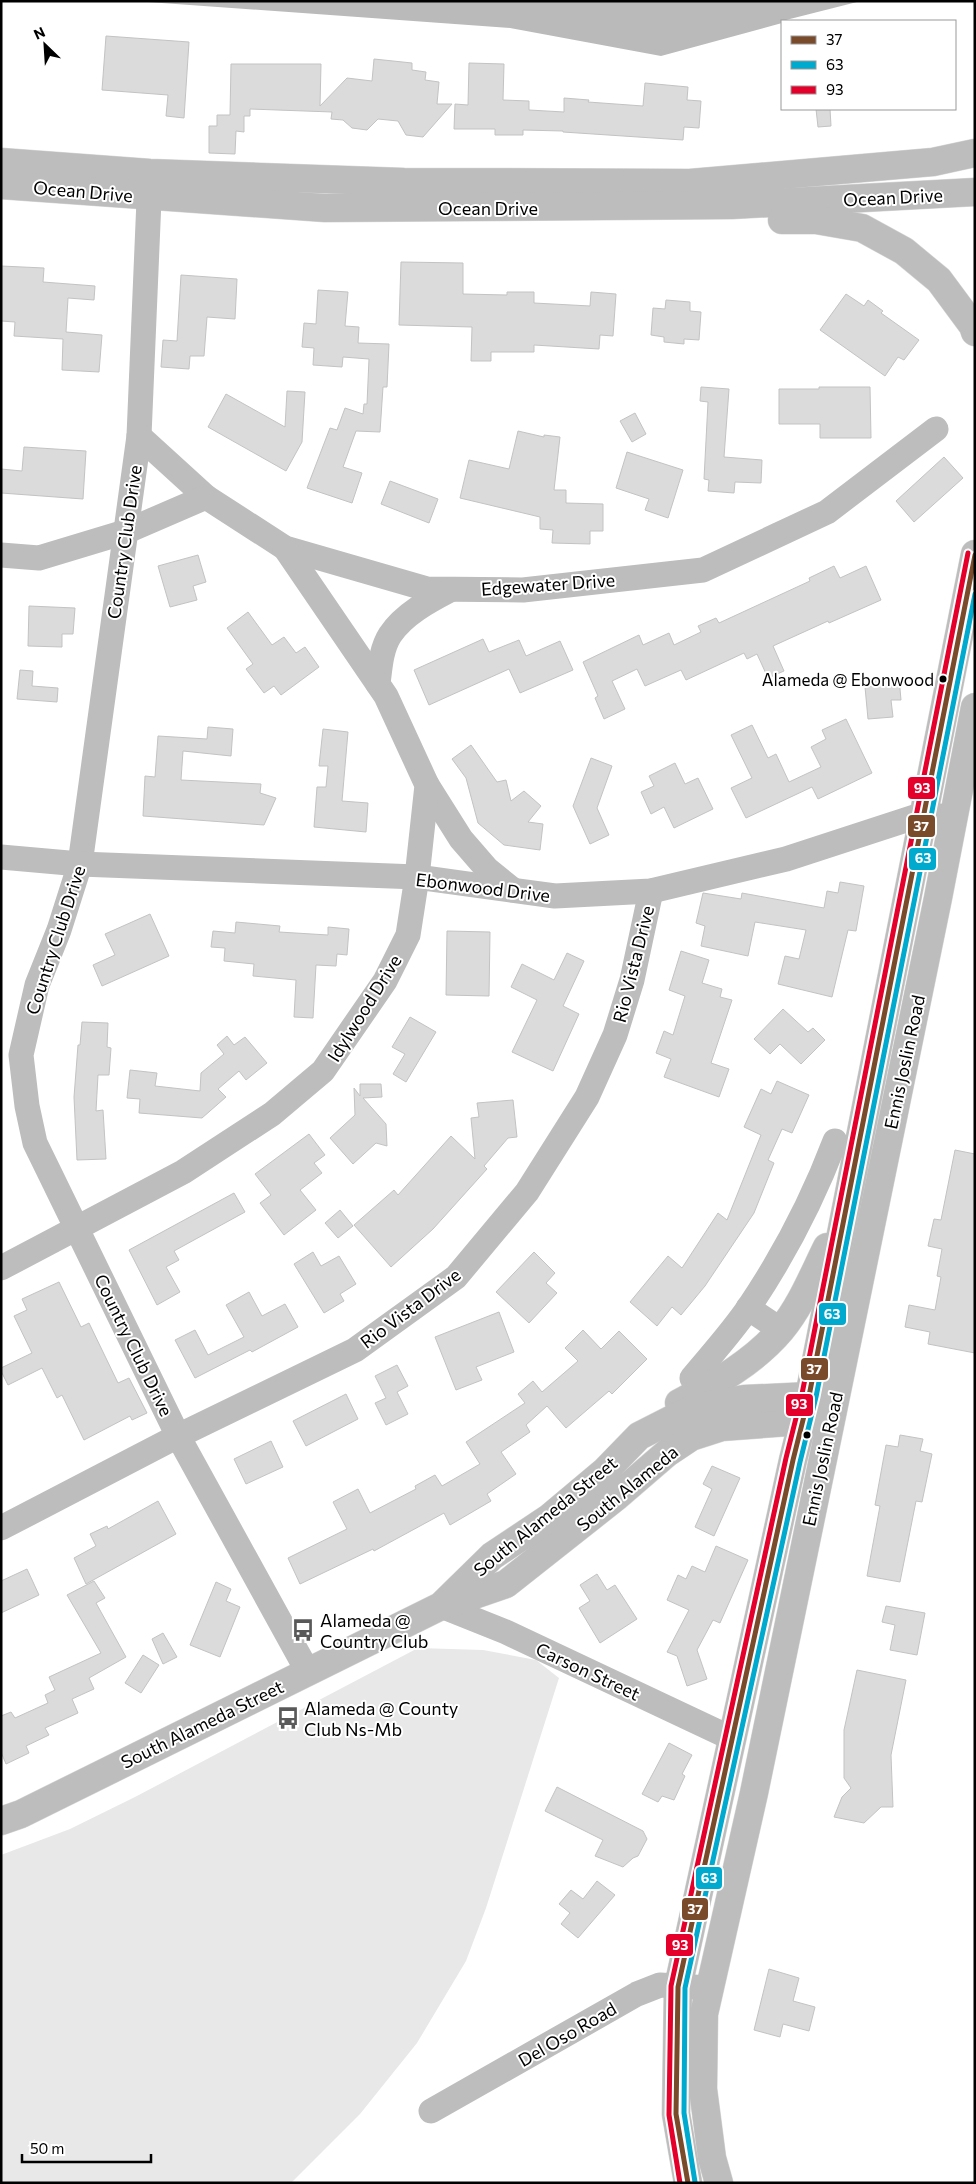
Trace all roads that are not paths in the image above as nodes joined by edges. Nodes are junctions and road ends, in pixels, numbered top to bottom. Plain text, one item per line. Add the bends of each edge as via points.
1 (975, 153) edge
2 (1, 162) edge
3 (933, 162) junction
4 (975, 170) edge
5 (326, 179) junction
6 (404, 182) junction
7 (1, 185) edge
8 (150, 185) junction
9 (210, 188) junction
10 (975, 192) edge
11 (574, 195) junction
12 (325, 208) junction
13 (403, 208) junction
14 (464, 208) junction
15 (975, 332) edge
16 (936, 429) dead end
17 (139, 436) junction
18 (206, 497) junction
19 (125, 532) junction
20 (285, 548) junction
21 (975, 554) edge
22 (1, 555) edge
23 (450, 590) junction
24 (378, 684) junction
25 (975, 707) edge
26 (427, 785) junction
27 (924, 814) junction
28 (953, 818) junction
29 (1, 857) edge
30 (80, 864) junction
31 (417, 877) junction
32 (514, 890) junction
33 (651, 891) junction
34 (835, 1141) dead end
35 (844, 1212) junction
36 (77, 1228) junction
37 (1, 1268) edge
38 (748, 1308) junction
39 (781, 1330) junction
40 (692, 1378) dead end
41 (819, 1410) junction
42 (178, 1436) junction
43 (639, 1436) junction
44 (1, 1528) edge
45 (442, 1606) junction
46 (308, 1672) junction
47 (733, 1739) junction
48 (1, 1821) edge
49 (678, 1987) junction
50 (710, 1988) junction
51 (431, 2110) dead end
52 (688, 2183) edge
53 (719, 2183) edge

1 - 3 main road, Ocean Drive
2 - 8 main road, Ocean Drive
3 - 4 main road, Ocean Drive
3 - 11 main road, Ocean Drive
5 - 6 main road, Ocean Drive
5 - 9 main road, Ocean Drive
5 - 12 main road
6 - 11 main road, Ocean Drive
6 - 13 main road
7 - 8 main road, Ocean Drive
8 - 9 main road, Ocean Drive
8 - 17 street, Country Club Drive
9 - 12 main road, Ocean Drive
10 - 11 main road, Ocean Drive via 732,205
11 - 14 main road, Ocean Drive
12 - 13 main road, Ocean Drive
13 - 14 main road, Ocean Drive
14 - 15 main road via 499,216 668,221 816,220 862,228 904,251 939,280
16 - 23 street, Edgewater Drive via 826,512 703,570 523,590
17 - 18 street, Edgewater Drive
17 - 19 street, Country Club Drive
18 - 19 street
18 - 20 street, Edgewater Drive
19 - 22 street via 38,558
19 - 30 street, Country Club Drive
20 - 23 street, Edgewater Drive via 427,590
20 - 24 street
21 - 27 main road, Ennis Joslin Road
23 - 24 street via 416,608 390,635 382,656
24 - 26 street
25 - 28 main road, Ennis Joslin Road
26 - 31 street, Idylwood Drive
26 - 32 street via 461,839 487,869
27 - 28 street, Ebonwood Drive
27 - 33 street, Ebonwood Drive via 786,859
27 - 35 main road, Ennis Joslin Road
28 - 41 main road, Ennis Joslin Road
29 - 30 street, Ebonwood Drive
30 - 31 street, Ebonwood Drive
30 - 36 street, Country Club Drive via 37,985 21,1055 35,1143
31 - 32 street, Ebonwood Drive
31 - 36 street, Idylwood Drive via 408,935 385,981 323,1071 272,1114 182,1172
32 - 33 street, Ebonwood Drive via 556,896
33 - 42 street, Rio Vista Drive via 632,980 618,1026 587,1097 527,1192 456,1277 355,1350
34 - 38 street via 783,1252
35 - 39 main road via 799,1303
35 - 41 main road, Ennis Joslin Road
36 - 37 street, Idylwood Drive
36 - 42 street, Country Club Drive
38 - 39 street
38 - 40 street
39 - 43 main road via 753,1358 665,1411
41 - 43 main road, South Alameda Street via 744,1399 696,1408
41 - 45 main road, South Alameda via 722,1427 691,1438 667,1453 616,1498 506,1584
41 - 47 main road, Ennis Joslin Road
41 - 50 main road, Ennis Joslin Road via 754,1793
42 - 44 street, Rio Vista Drive
42 - 46 street, Country Club Drive
43 - 45 main road, South Alameda Street via 605,1472 549,1518 492,1556
45 - 46 main road, South Alameda Street
45 - 47 street, Carson Street via 506,1632
46 - 48 main road, South Alameda Street
47 - 49 main road, Ennis Joslin Road
49 - 50 street, Del Oso Road
49 - 51 street, Del Oso Road via 660,1984 638,1994
49 - 52 main road, Ennis Joslin Road via 676,2114
50 - 53 main road, Ennis Joslin Road via 704,2014 703,2090 712,2158

